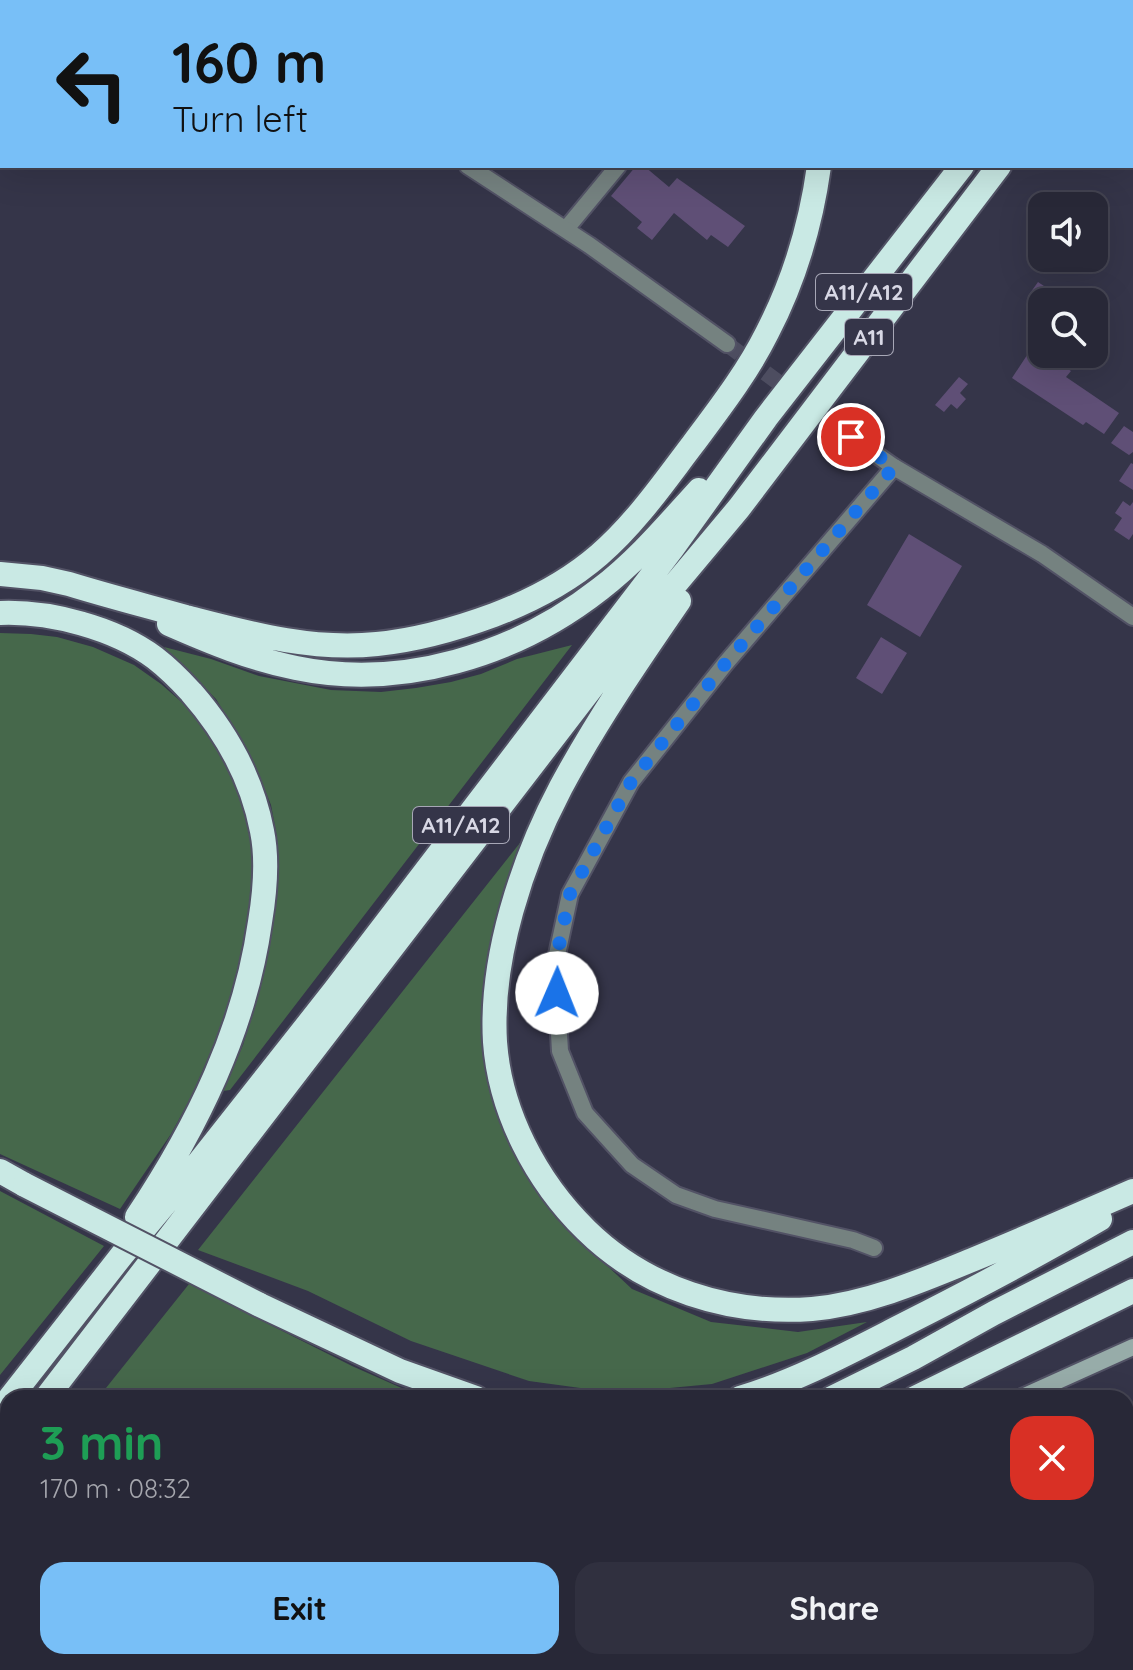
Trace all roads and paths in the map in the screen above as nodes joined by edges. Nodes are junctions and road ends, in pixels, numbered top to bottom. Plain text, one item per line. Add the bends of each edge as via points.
1 (471, 168) edge
2 (616, 168) edge
3 (819, 168) edge
4 (960, 168) edge
5 (997, 168) edge
6 (566, 229) junction
7 (727, 344) tunnel mouth
8 (766, 418) junction
9 (851, 437) tunnel mouth
10 (894, 467) junction
11 (739, 508) junction
12 (0, 574) edge
13 (96, 593) junction
14 (0, 613) edge
15 (1133, 617) edge
16 (0, 1171) edge
17 (1133, 1191) edge
18 (1133, 1199) edge
19 (1133, 1242) edge
20 (874, 1248) dead end
21 (1133, 1291) edge
22 (1133, 1347) edge
23 (43, 1357) junction
24 (998, 1358) junction
25 (16, 1390) edge
26 (52, 1390) edge
27 (453, 1390) edge
28 (765, 1390) edge
29 (848, 1390) edge
30 (916, 1390) edge
31 (932, 1390) edge
32 (1038, 1390) edge

1 - 6 street
2 - 6 street
3 - 13 highway via 787,290 743,374 630,524 597,557 549,589 440,634 337,645 258,636
4 - 8 highway, A11/A12
5 - 11 highway, A11
6 - 7 street
8 - 13 highway via 601,589 544,627 459,661 401,672 296,668 228,650
8 - 23 highway, A11/A12 via 335,990
9 - 10 street
10 - 15 street via 1042,554
10 - 20 street via 631,782 570,894 555,964 560,1051 585,1113 632,1165 676,1195 715,1209
11 - 17 highway via 617,692 561,788 512,907 495,1041 505,1094 534,1163 577,1221 640,1272 692,1295 754,1309 813,1308 897,1289
11 - 26 highway, A11/A12 via 626,643
12 - 13 highway via 42,578
14 - 23 highway via 44,616 106,631 155,658 182,682 209,712 247,777 263,833 266,870 255,955 225,1055 169,1167
16 - 27 highway, bridge via 258,1304 400,1371
18 - 28 highway via 819,1368
19 - 29 highway
21 - 24 highway
22 - 32 street
23 - 25 highway, A11/A12
24 - 30 highway
24 - 31 highway

